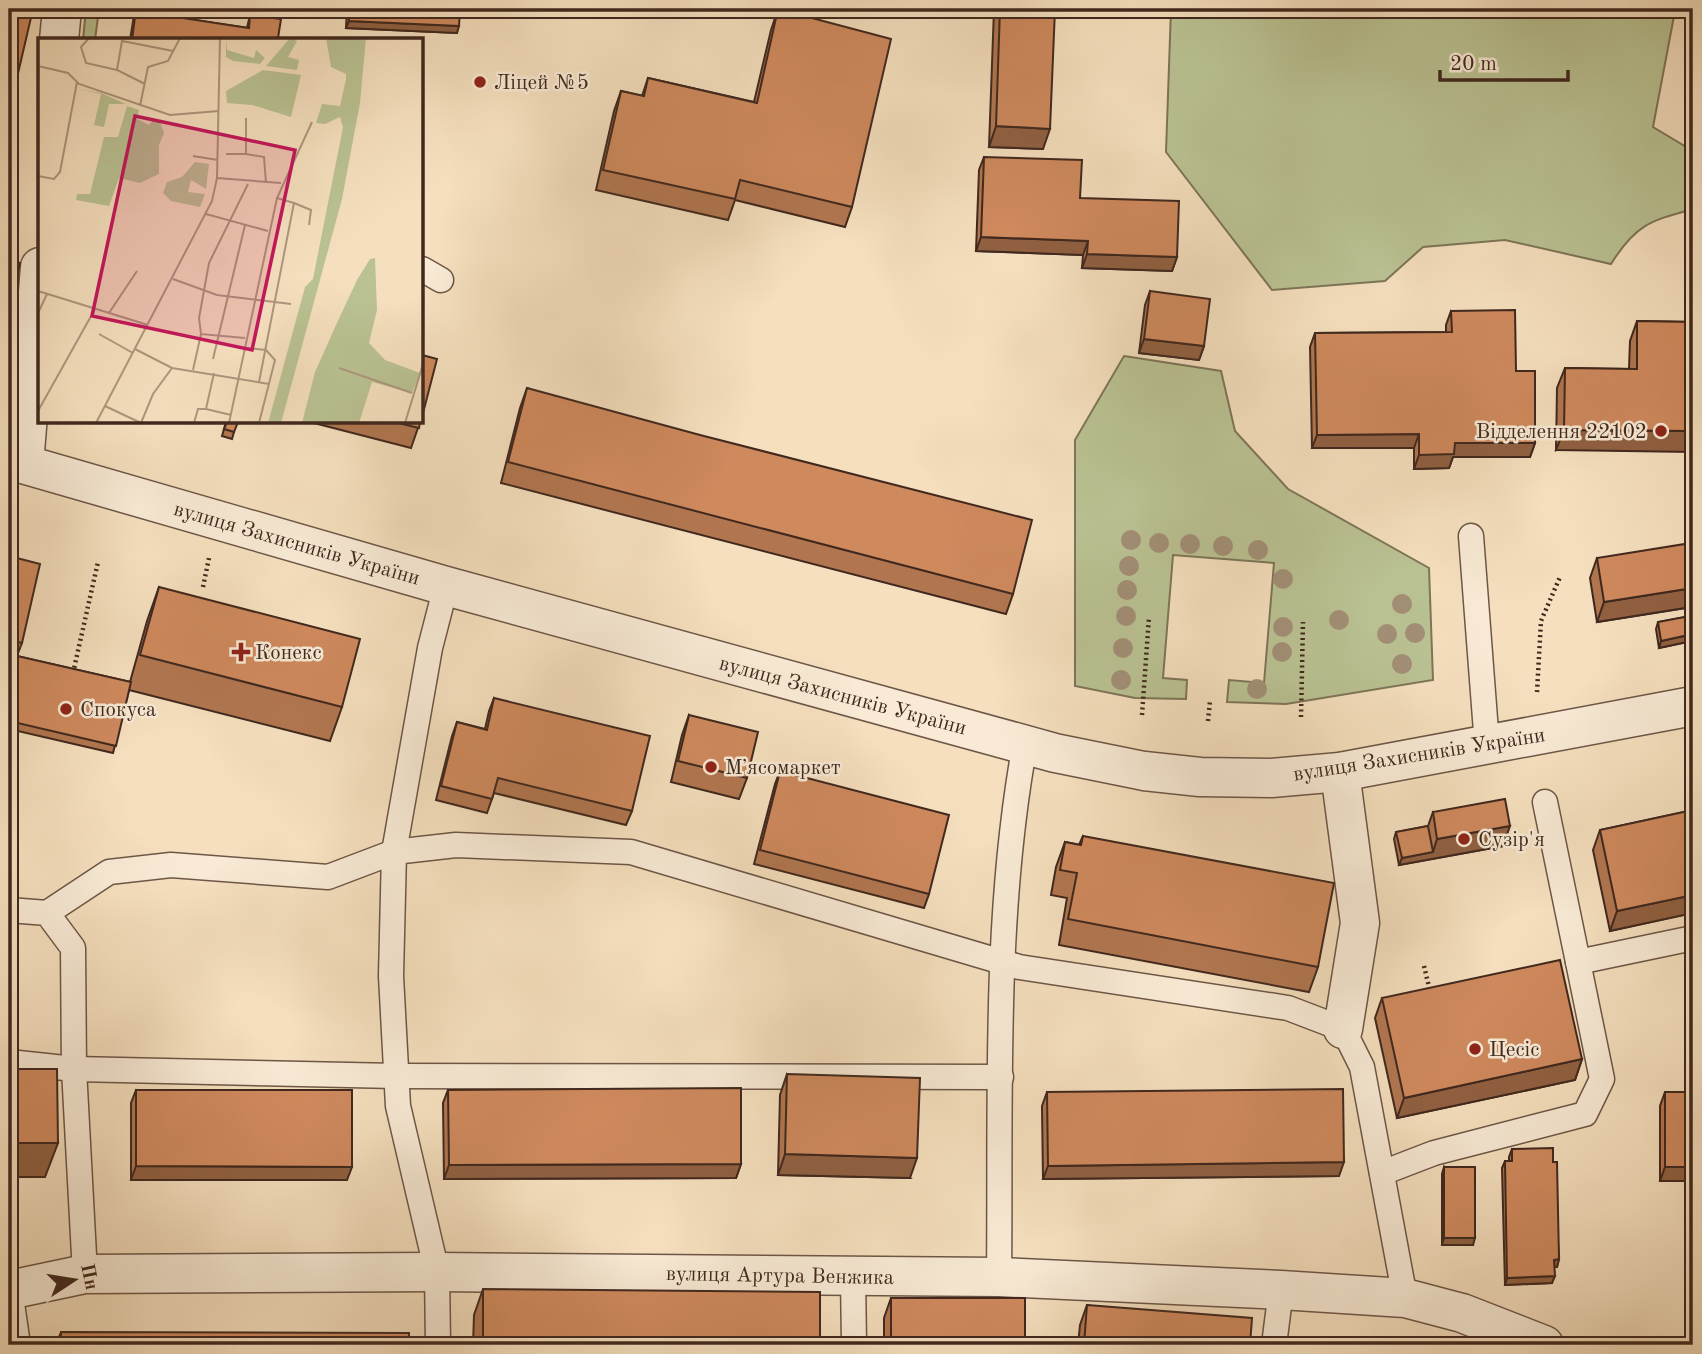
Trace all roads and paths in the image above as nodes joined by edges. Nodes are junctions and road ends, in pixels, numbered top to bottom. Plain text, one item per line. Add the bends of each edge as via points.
1 (62, 9) edge
2 (59, 38) edge
3 (38, 283) edge
4 (16, 462) edge
5 (1471, 536) dead end
6 (98, 562) dead end
7 (1560, 577) dead end
8 (446, 586) junction
9 (1149, 617) dead end
10 (1303, 622) dead end
11 (72, 676) edge
12 (1537, 692) dead end
13 (1210, 701) dead end
14 (1693, 706) edge
15 (1142, 715) dead end
16 (1301, 717) dead end
17 (1208, 720) dead end
18 (1025, 744) junction
19 (1487, 745) junction
20 (1340, 772) junction
21 (1545, 802) dead end
22 (394, 852) junction
23 (9, 910) edge
24 (47, 913) junction
25 (1693, 938) edge
26 (1002, 961) junction
27 (1578, 962) junction
28 (1424, 966) dead end
29 (1430, 992) edge
30 (1343, 1029) junction
31 (9, 1062) edge
32 (74, 1069) junction
33 (396, 1076) junction
34 (1001, 1077) junction
35 (1382, 1173) junction
36 (437, 1272) junction
37 (85, 1274) junction
38 (853, 1276) junction
39 (999, 1277) junction
40 (9, 1290) edge
41 (1281, 1290) junction
42 (1405, 1298) junction
43 (18, 1345) edge
44 (438, 1345) edge
45 (854, 1345) edge
46 (1275, 1345) edge
47 (1544, 1345) edge

1 - 2 street
3 - 4 street
4 - 8 street, вулиця Захисників України
5 - 19 lane
6 - 11 path
7 - 12 path via 1541,621
8 - 18 street, вулиця Захисників України
8 - 22 lane via 430,648
9 - 15 path
10 - 16 path
13 - 17 path
14 - 19 street, вулиця Захисників України
18 - 20 street, вулиця Захисників України via 1144,771 1200,777
18 - 26 lane via 1014,801
19 - 20 street, вулиця Захисників України
20 - 30 street via 1360,923
21 - 27 lane
22 - 24 lane via 328,877 171,865 109,872
22 - 26 lane via 456,845 631,852
22 - 33 lane via 391,976
23 - 24 lane
24 - 32 lane via 73,948
25 - 27 lane
26 - 30 lane via 1288,1008
26 - 34 lane
27 - 35 lane via 1602,1079 1585,1114 1434,1153
28 - 29 path
30 - 35 lane via 1362,1067
31 - 32 lane
32 - 33 lane
32 - 37 lane
33 - 34 lane
33 - 36 lane via 398,1107
34 - 39 lane
35 - 42 lane
36 - 37 street, вулиця Артура Венжика
36 - 38 street, вулиця Артура Венжика
36 - 44 lane
37 - 40 street, вулиця Артура Венжика
38 - 39 street, вулиця Артура Венжика
38 - 45 lane
39 - 41 street, вулиця Артура Венжика
40 - 43 lane
41 - 42 street, вулиця Артура Венжика
41 - 46 lane
42 - 47 street, вулиця Артура Венжика

